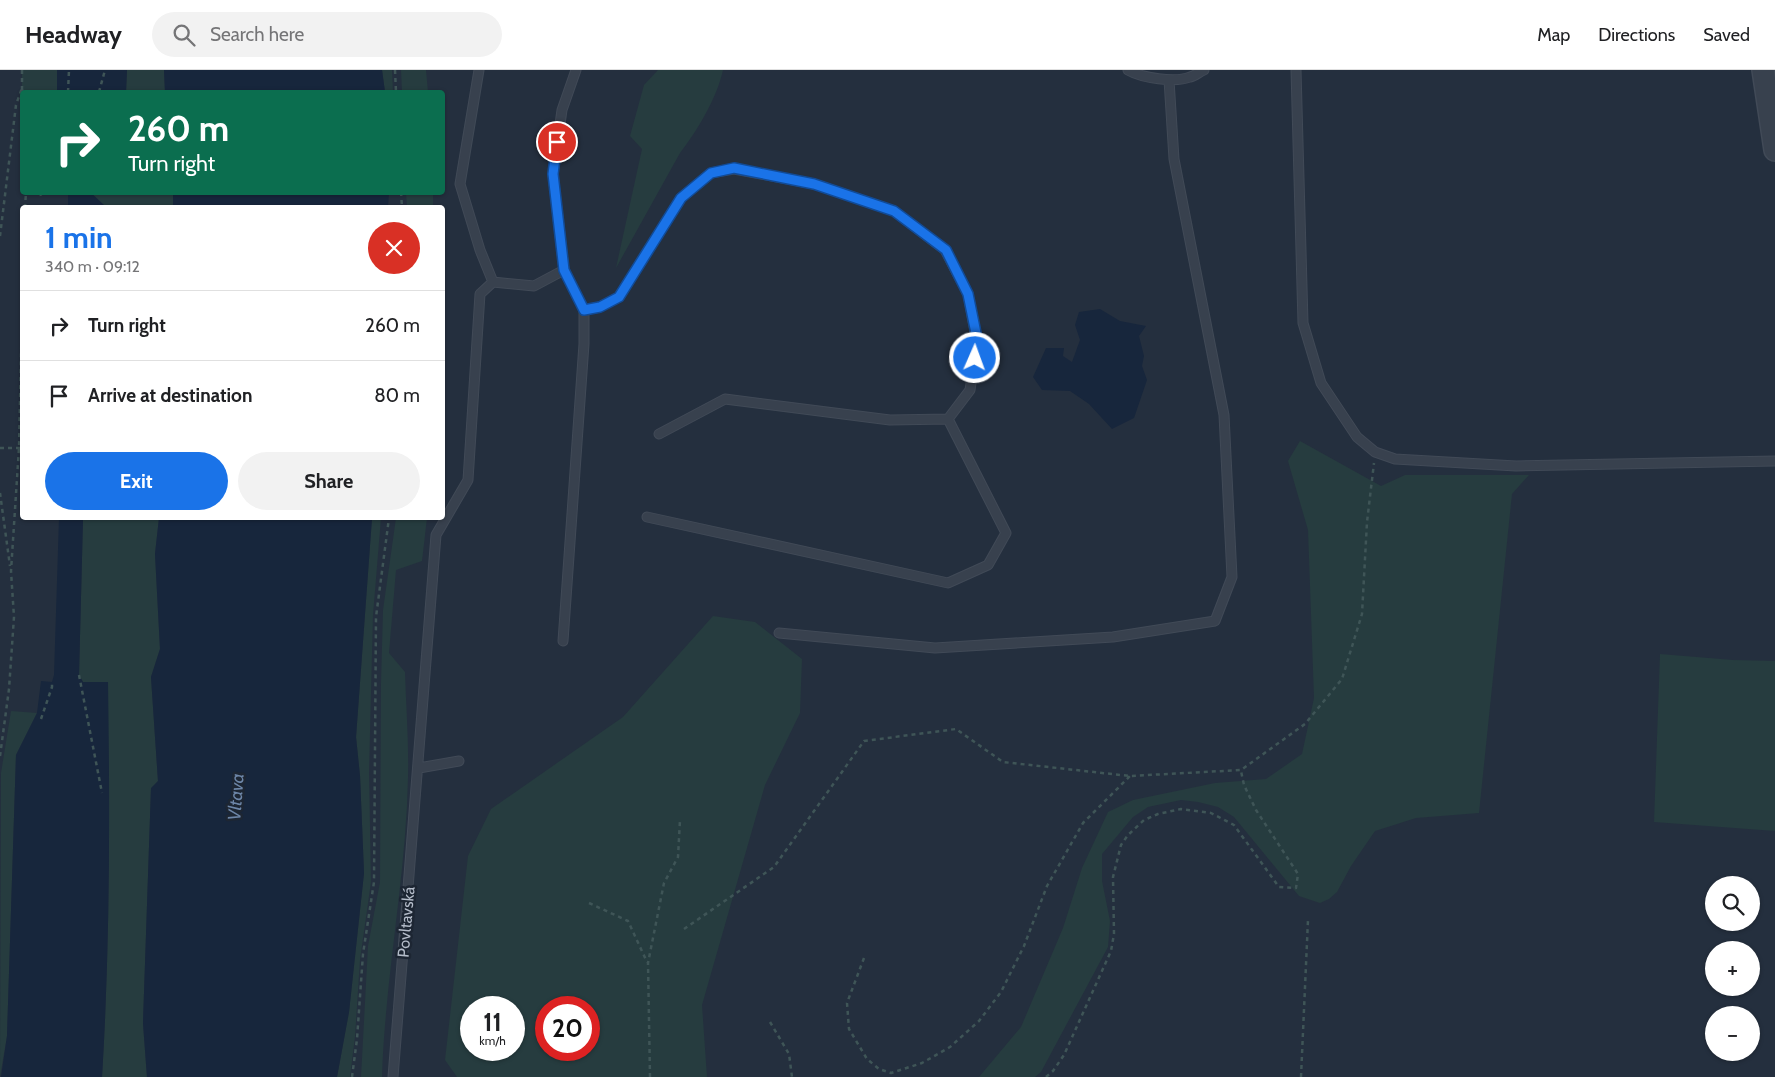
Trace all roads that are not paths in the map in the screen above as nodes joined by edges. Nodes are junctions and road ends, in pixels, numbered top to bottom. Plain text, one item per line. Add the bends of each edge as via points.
1 (479, 70) edge
2 (576, 70) edge
3 (1128, 70) edge
4 (1204, 70) edge
5 (1296, 70) edge
6 (1763, 70) edge
7 (1169, 80) junction
8 (1775, 150) edge
9 (564, 270) junction
10 (493, 282) junction
11 (584, 310) junction
12 (948, 419) junction
13 (659, 434) dead end
14 (1775, 461) edge
15 (647, 517) dead end
16 (445, 520) edge
17 (445, 520) edge
18 (779, 633) dead end
19 (562, 641) dead end
20 (459, 761) dead end
21 (419, 768) junction
22 (393, 1077) edge

1 - 10 lane via 460,184
2 - 9 lane via 562,110 553,174
3 - 7 lane
4 - 7 lane via 1189,78
5 - 14 lane via 1302,323 1321,383 1357,437 1375,452 1395,459 1516,466
6 - 8 street
7 - 18 lane via 1174,159 1224,415 1232,577 1215,621 1113,637 935,648
9 - 10 lane via 534,286
9 - 11 lane
10 - 16 lane, Povltavská via 480,294 468,480
11 - 12 lane via 600,307 619,297 681,198 711,173 734,168 814,184 894,211 946,250 968,294 978,343 970,390
11 - 19 lane
12 - 13 lane via 890,420 725,399
12 - 15 lane via 1006,533 988,565 948,584
17 - 21 lane, Povltavská via 436,535
20 - 21 lane
21 - 22 lane, Povltavská

